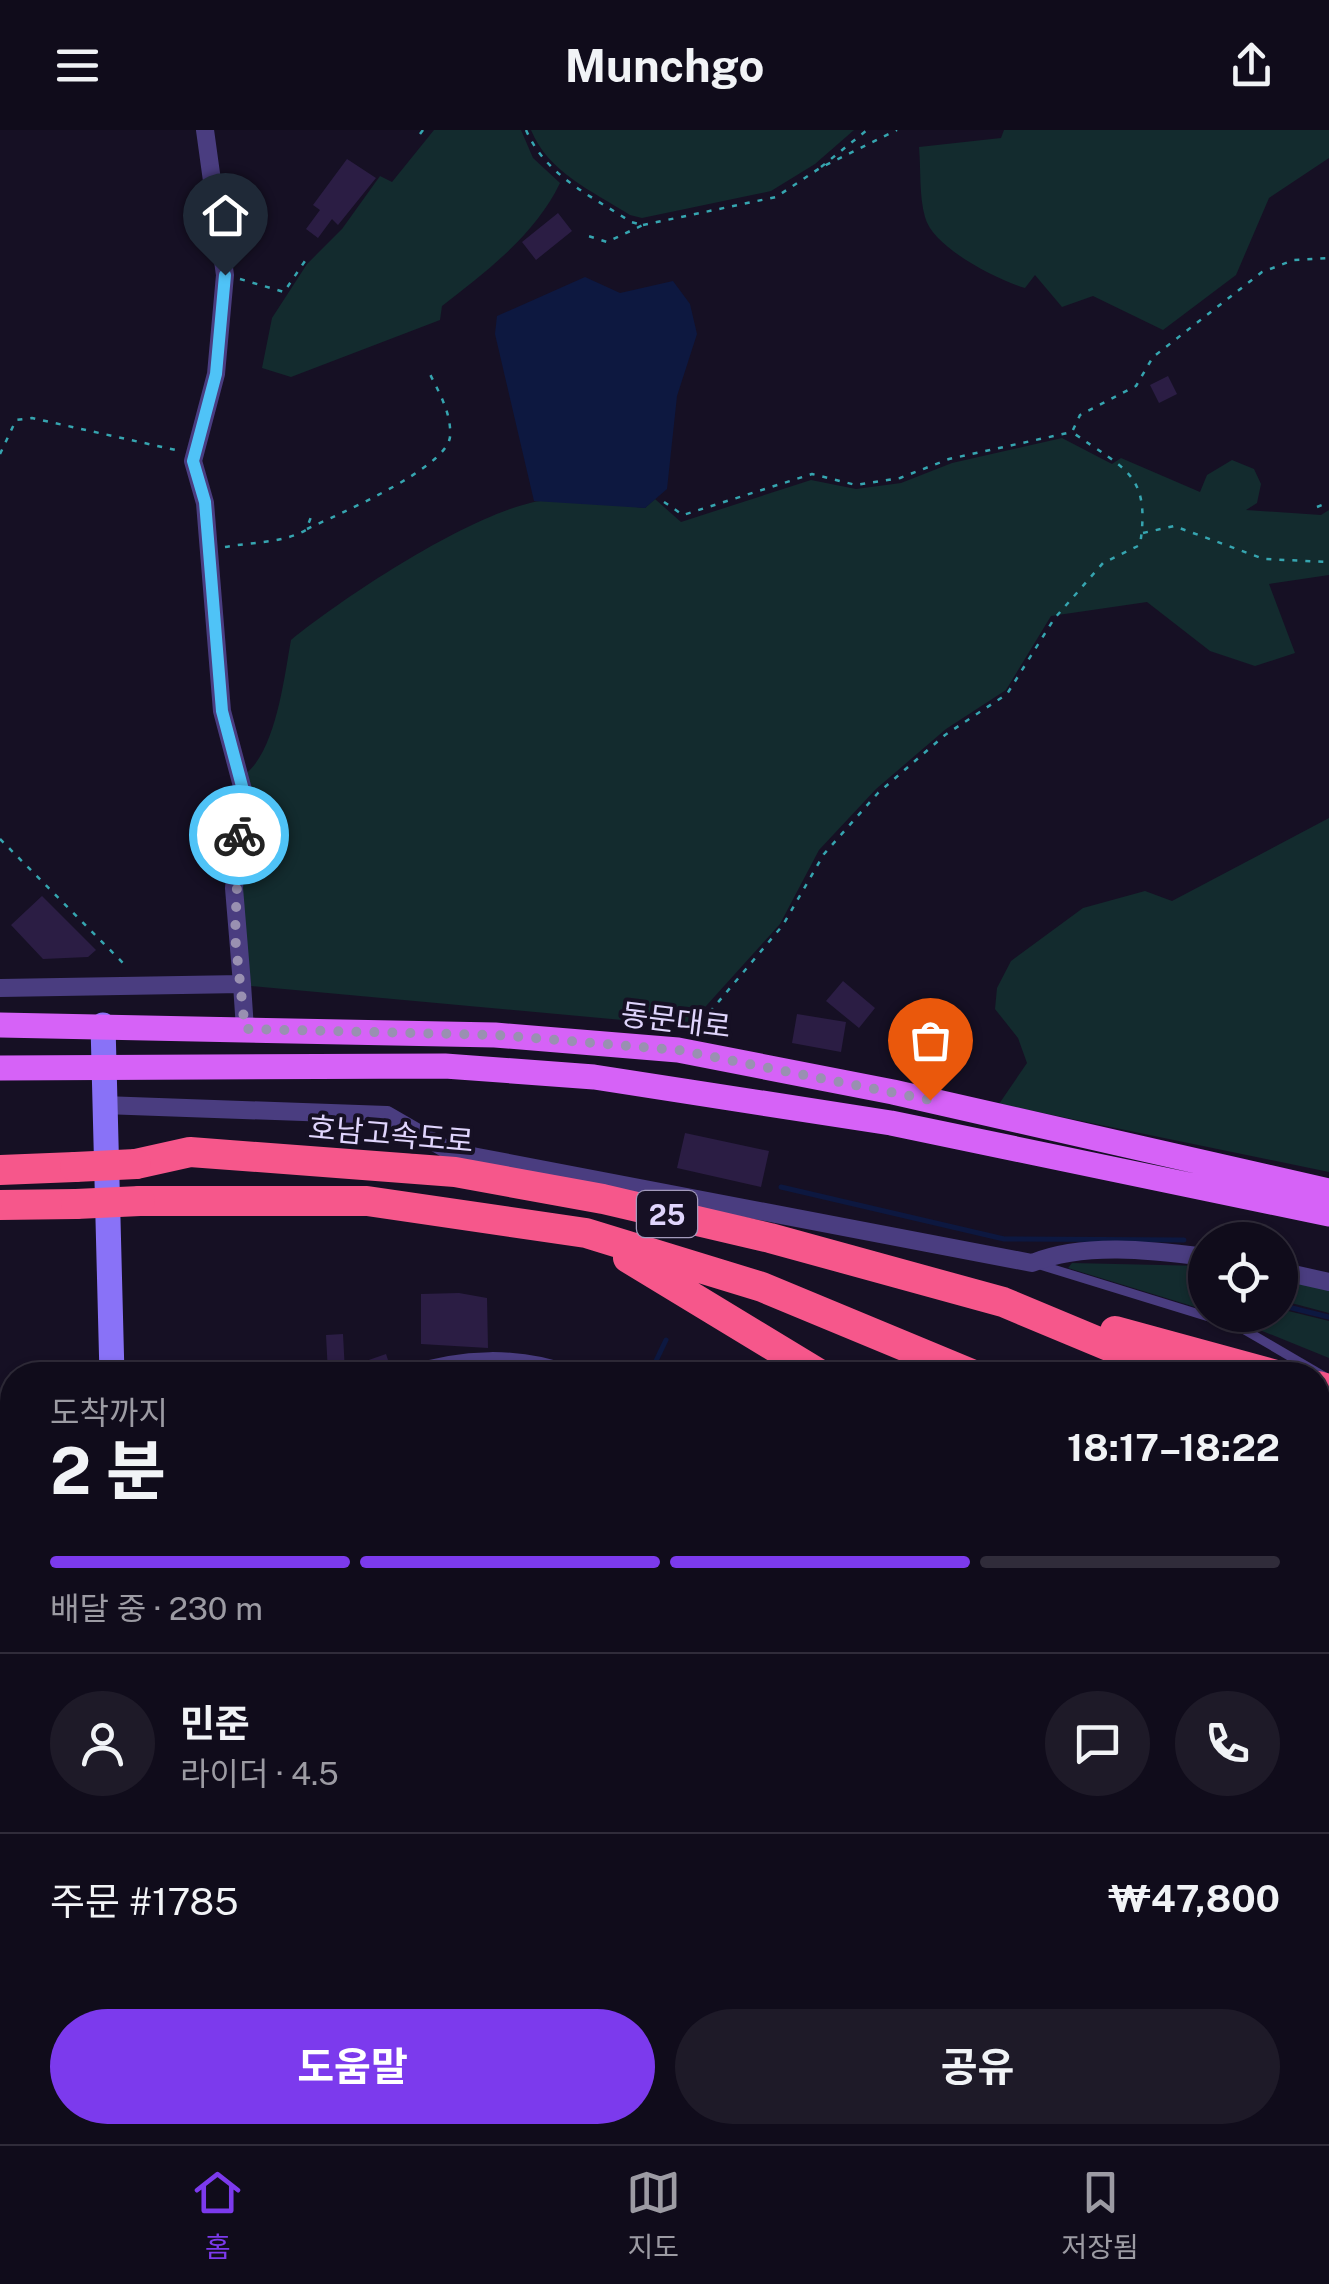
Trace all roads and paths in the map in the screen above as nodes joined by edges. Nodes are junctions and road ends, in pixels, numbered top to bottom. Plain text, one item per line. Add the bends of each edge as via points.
1 (205, 130) edge
2 (526, 130) edge
3 (866, 130) edge
4 (897, 130) edge
5 (820, 168) junction
6 (643, 225) junction
7 (582, 234) dead end
8 (1329, 258) edge
9 (304, 261) dead end
10 (225, 275) junction
11 (428, 370) dead end
12 (1072, 432) junction
13 (0, 454) edge
14 (193, 461) junction
15 (664, 502) dead end
16 (1329, 502) edge
17 (1317, 507) dead end
18 (311, 517) dead end
19 (306, 530) junction
20 (1142, 534) junction
21 (219, 542) dead end
22 (1329, 562) edge
23 (0, 839) edge
24 (242, 984) junction
25 (146, 986) junction
26 (0, 988) edge
27 (103, 1025) junction
28 (0, 1026) edge
29 (245, 1029) junction
30 (678, 1050) junction
31 (0, 1068) edge
32 (102, 1070) junction
33 (104, 1104) junction
34 (0, 1170) edge
35 (1329, 1192) edge
36 (0, 1206) edge
37 (1329, 1214) edge
38 (586, 1233) junction
39 (770, 1238) junction
40 (1188, 1255) edge
41 (1032, 1262) junction
42 (1298, 1275) edge
43 (1329, 1282) edge
44 (112, 1362) edge
45 (479, 1362) edge
46 (513, 1362) edge
47 (799, 1362) edge
48 (943, 1362) edge
49 (1147, 1362) edge
50 (1228, 1362) edge
51 (1300, 1362) edge

1 - 10 street
2 - 6 path via 550,169
3 - 5 path
4 - 5 path
5 - 6 path via 776,197
6 - 7 path via 607,242
8 - 12 path via 1294,260 1262,272 1154,357 1136,386 1080,415
9 - 10 path via 284,292
10 - 14 street via 216,374
11 - 19 path via 448,413 444,451 396,486
12 - 15 path via 949,459 900,478 856,485 812,474 683,515
12 - 20 path via 1138,480 1146,510
13 - 14 path via 16,420 32,418 180,451
14 - 24 street via 205,502 222,711 243,790 234,888
16 - 17 path
18 - 19 path
19 - 21 path via 288,540 224,548
20 - 22 path via 1174,526 1264,559
20 - 30 path via 1140,546 1103,564 1054,619 1007,694 878,792 824,854 783,925
23 - 25 path
24 - 25 street
24 - 29 street
25 - 26 street
27 - 28 main road, 동문대로
27 - 29 main road, 동문대로
27 - 32 street
29 - 30 main road, 동문대로 via 496,1035
30 - 35 main road, 동문대로
31 - 32 main road
32 - 33 street
32 - 37 main road via 445,1066 594,1077 891,1123
33 - 41 street via 388,1114 450,1152
33 - 44 street
34 - 39 highway, 호남고속도로 / 25, bridge via 136,1164 190,1152 455,1172
36 - 38 highway, 25, bridge via 367,1201
38 - 47 highway
38 - 48 highway, 25 via 762,1287
39 - 49 highway, 호남고속도로 / 25 via 1003,1302
39 - 50 highway, 호남고속도로
40 - 41 street via 1053,1254
41 - 51 lane via 1238,1326
42 - 43 street
45 - 46 street

